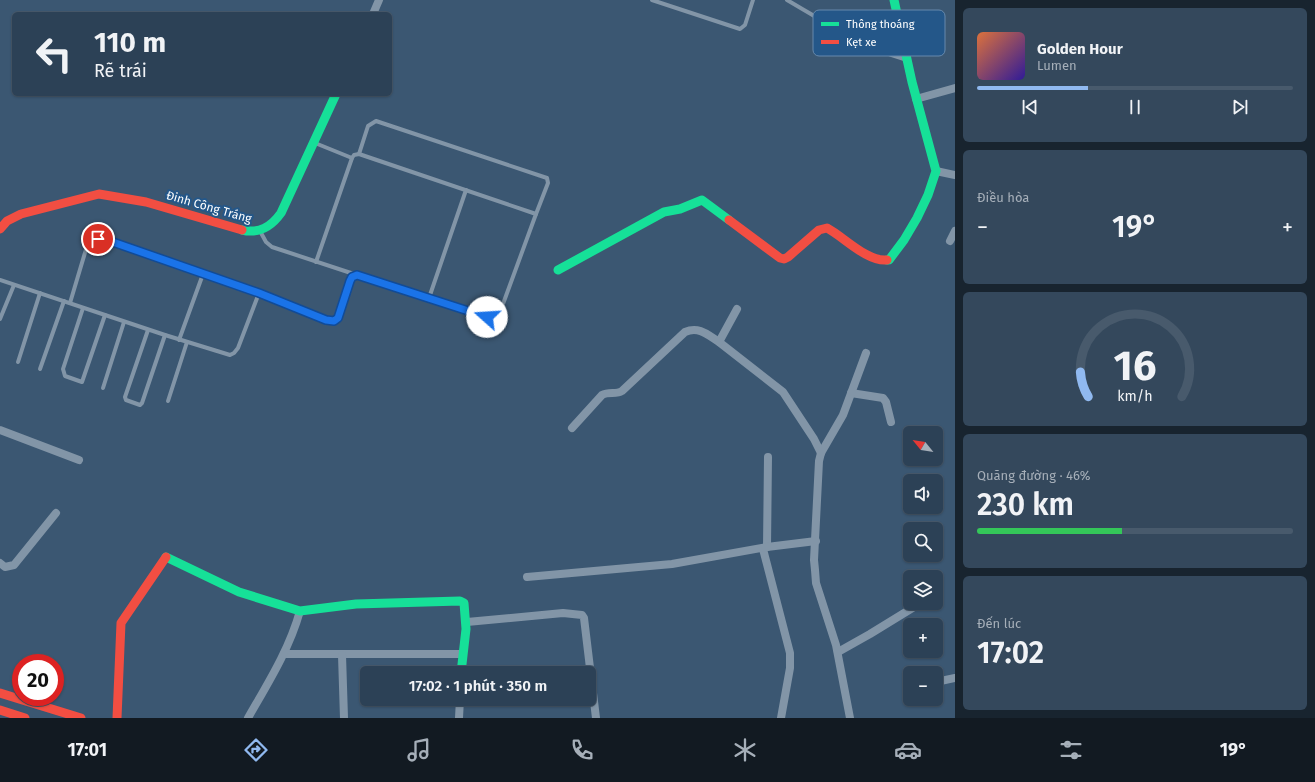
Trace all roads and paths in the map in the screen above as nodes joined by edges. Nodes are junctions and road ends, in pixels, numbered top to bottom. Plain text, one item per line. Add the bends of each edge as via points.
1 (379, 0) edge
2 (652, 0) edge
3 (753, 0) edge
4 (787, 0) edge
5 (894, 0) edge
6 (896, 10) edge
7 (374, 12) edge
8 (813, 14) edge
9 (895, 56) edge
10 (905, 56) edge
11 (906, 60) junction
12 (955, 88) edge
13 (335, 96) edge
14 (916, 99) junction
15 (314, 143) junction
16 (359, 154) junction
17 (352, 158) junction
18 (936, 171) junction
19 (955, 175) edge
20 (466, 190) junction
21 (536, 214) junction
22 (0, 229) edge
23 (955, 230) edge
24 (260, 231) junction
25 (950, 241) dead end
26 (316, 262) junction
27 (558, 270) dead end
28 (203, 274) junction
29 (357, 275) junction
30 (0, 280) edge
31 (14, 285) junction
32 (40, 293) junction
33 (259, 293) junction
34 (429, 298) junction
35 (64, 301) junction
36 (70, 303) junction
37 (83, 308) junction
38 (737, 309) dead end
39 (105, 315) junction
40 (0, 319) edge
41 (124, 322) junction
42 (148, 330) junction
43 (165, 335) junction
44 (179, 340) junction
45 (187, 342) junction
46 (719, 342) junction
47 (866, 353) dead end
48 (18, 362) dead end
49 (40, 369) dead end
50 (103, 388) dead end
51 (851, 393) junction
52 (168, 401) dead end
53 (891, 422) dead end
54 (572, 428) dead end
55 (0, 430) edge
56 (821, 453) junction
57 (768, 457) dead end
58 (79, 460) dead end
59 (56, 513) dead end
60 (816, 541) junction
61 (765, 548) junction
62 (0, 564) edge
63 (527, 577) dead end
64 (909, 610) edge
65 (300, 611) junction
66 (467, 622) junction
67 (838, 652) junction
68 (284, 654) junction
69 (462, 654) junction
70 (342, 655) junction
71 (461, 666) edge
72 (589, 666) edge
73 (955, 678) edge
74 (943, 681) edge
75 (0, 693) edge
76 (460, 706) edge
77 (594, 706) edge
78 (0, 710) edge
79 (25, 718) edge
80 (81, 718) edge
81 (117, 718) edge
82 (248, 718) edge
83 (344, 718) edge
84 (459, 718) edge
85 (596, 718) edge
86 (781, 718) edge
87 (850, 718) edge

1 - 7 street
2 - 3 lane via 740,29 745,25
4 - 8 lane
5 - 6 street
9 - 11 lane
10 - 11 street
11 - 14 street
12 - 14 street
13 - 15 street, Đinh Công Tráng
14 - 18 street
15 - 17 lane
15 - 24 street, Đinh Công Tráng via 276,221 269,228
16 - 17 lane
16 - 20 lane
16 - 21 lane via 368,126 376,121 547,178 548,183
17 - 26 lane
18 - 19 street
18 - 27 street via 909,235 889,260 875,259 827,228 819,230 788,257 780,258 702,200 664,212
20 - 21 lane
20 - 34 lane
21 - 34 lane via 498,313 487,317
22 - 24 street, Đinh Công Tráng via 7,221 21,214 107,194 153,204 251,232
23 - 25 street
24 - 26 lane via 272,247
26 - 29 lane
28 - 33 lane
28 - 36 lane via 98,239 87,246
28 - 44 lane
29 - 33 lane via 352,277 338,318 334,321
29 - 34 lane
30 - 31 lane
31 - 32 lane
31 - 40 lane
32 - 35 lane
32 - 48 lane
33 - 45 lane via 234,353 224,354
35 - 36 lane
35 - 49 lane
36 - 37 lane
37 - 39 lane
37 - 39 lane via 63,369 65,376 74,380 82,382
38 - 46 street
39 - 41 lane
41 - 42 lane
41 - 50 lane
42 - 43 lane
42 - 43 lane via 125,397 126,400 140,405
43 - 44 lane
44 - 45 lane
45 - 52 lane
46 - 54 street via 700,330 685,332 620,393 609,392 602,395
46 - 56 street via 788,397
47 - 51 street
51 - 53 street via 883,398
51 - 56 street via 839,423
55 - 58 street
56 - 60 street via 818,470
57 - 61 street
59 - 62 street via 14,565 5,567
60 - 61 street
60 - 67 street via 816,583
61 - 63 street via 672,564
61 - 86 street via 790,653 790,668
64 - 67 street
65 - 66 street via 356,604 455,600 464,603
65 - 68 street
65 - 81 street via 239,592 167,556 121,623
66 - 69 street
66 - 72 street via 563,613 582,615
67 - 87 street
68 - 70 street
68 - 82 street
69 - 70 street
69 - 71 street
70 - 83 street
73 - 74 street
75 - 80 street
76 - 84 street
77 - 85 street
78 - 79 street

